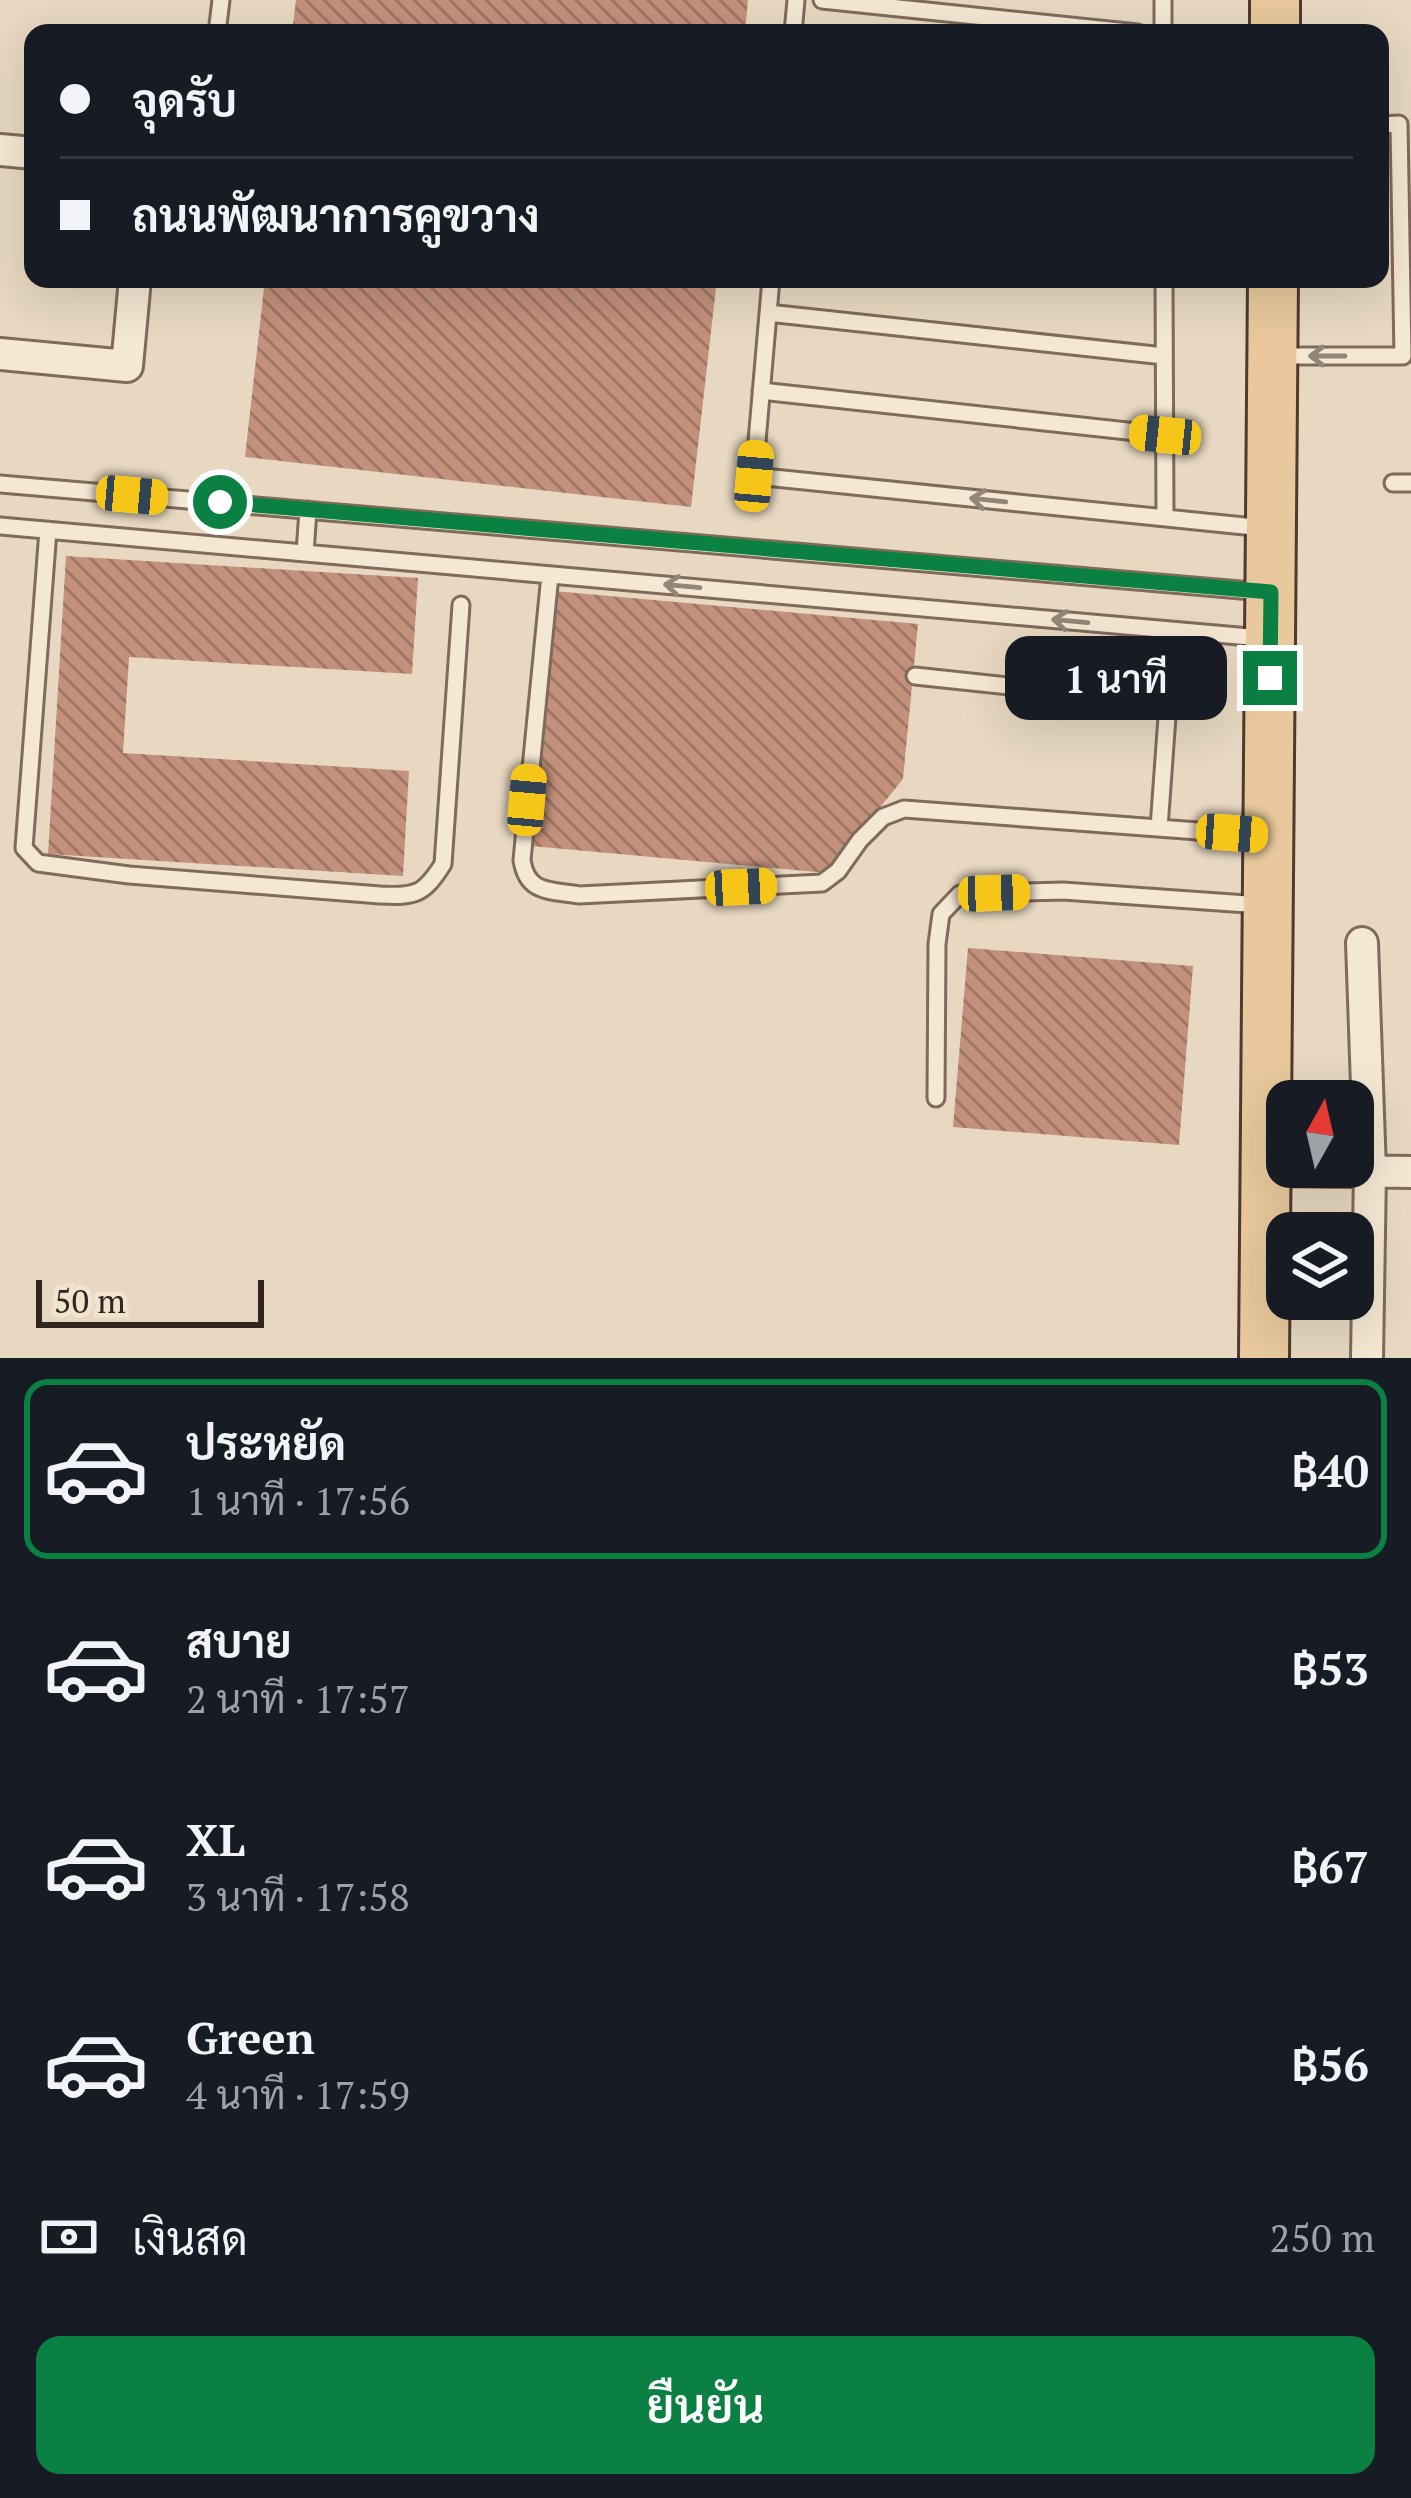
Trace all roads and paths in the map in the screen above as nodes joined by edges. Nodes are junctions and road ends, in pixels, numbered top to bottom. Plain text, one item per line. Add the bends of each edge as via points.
1 (822, 0) edge
2 (1052, 24) edge
3 (1389, 125) edge
4 (134, 288) edge
5 (771, 288) edge
6 (1164, 288) edge
7 (1273, 288) edge
8 (768, 314) junction
9 (0, 354) edge
10 (1164, 356) junction
11 (1273, 356) junction
12 (1407, 356) edge
13 (761, 391) junction
14 (1165, 435) junction
15 (1393, 483) dead end
16 (1411, 483) edge
17 (0, 484) edge
18 (308, 510) junction
19 (1165, 517) junction
20 (0, 526) edge
21 (1272, 528) junction
22 (48, 530) junction
23 (305, 553) junction
24 (550, 574) junction
25 (460, 605) dead end
26 (1270, 616) junction
27 (915, 676) dead end
28 (1160, 828) junction
29 (1268, 836) junction
30 (1267, 906) junction
31 (1362, 943) dead end
32 (1367, 1080) edge
33 (936, 1098) dead end
34 (1264, 1170) joint
35 (1374, 1172) edge
36 (1411, 1172) edge
37 (1370, 1188) edge
38 (1264, 1358) edge
39 (1366, 1358) edge

1 - 2 lane
3 - 12 lane via 1400,124
4 - 9 street via 127,366
5 - 8 lane
6 - 10 lane
7 - 11 main road
8 - 10 lane
8 - 13 lane
10 - 14 lane
12 -> 11 lane
11 - 21 main road
13 - 14 lane
19 -> 13 lane via 754,476
14 - 19 lane
15 - 16 lane
17 - 18 lane
18 - 23 lane
18 - 26 lane
19 - 21 lane
20 - 22 lane
21 - 26 main road
22 - 23 lane
22 - 25 lane via 23,848 38,863 380,895 428,889 443,864
23 - 24 lane
26 -> 24 lane
24 - 28 lane via 522,860 532,886 579,895 822,883 884,817 904,809
26 - 29 main road
27 - 28 lane via 1168,704
28 - 29 lane
29 - 30 main road
30 - 33 lane via 1063,891 960,894 941,914 937,944
30 - 34 main road
31 - 32 street
34 - 38 main road
35 - 36 street
37 - 39 street

